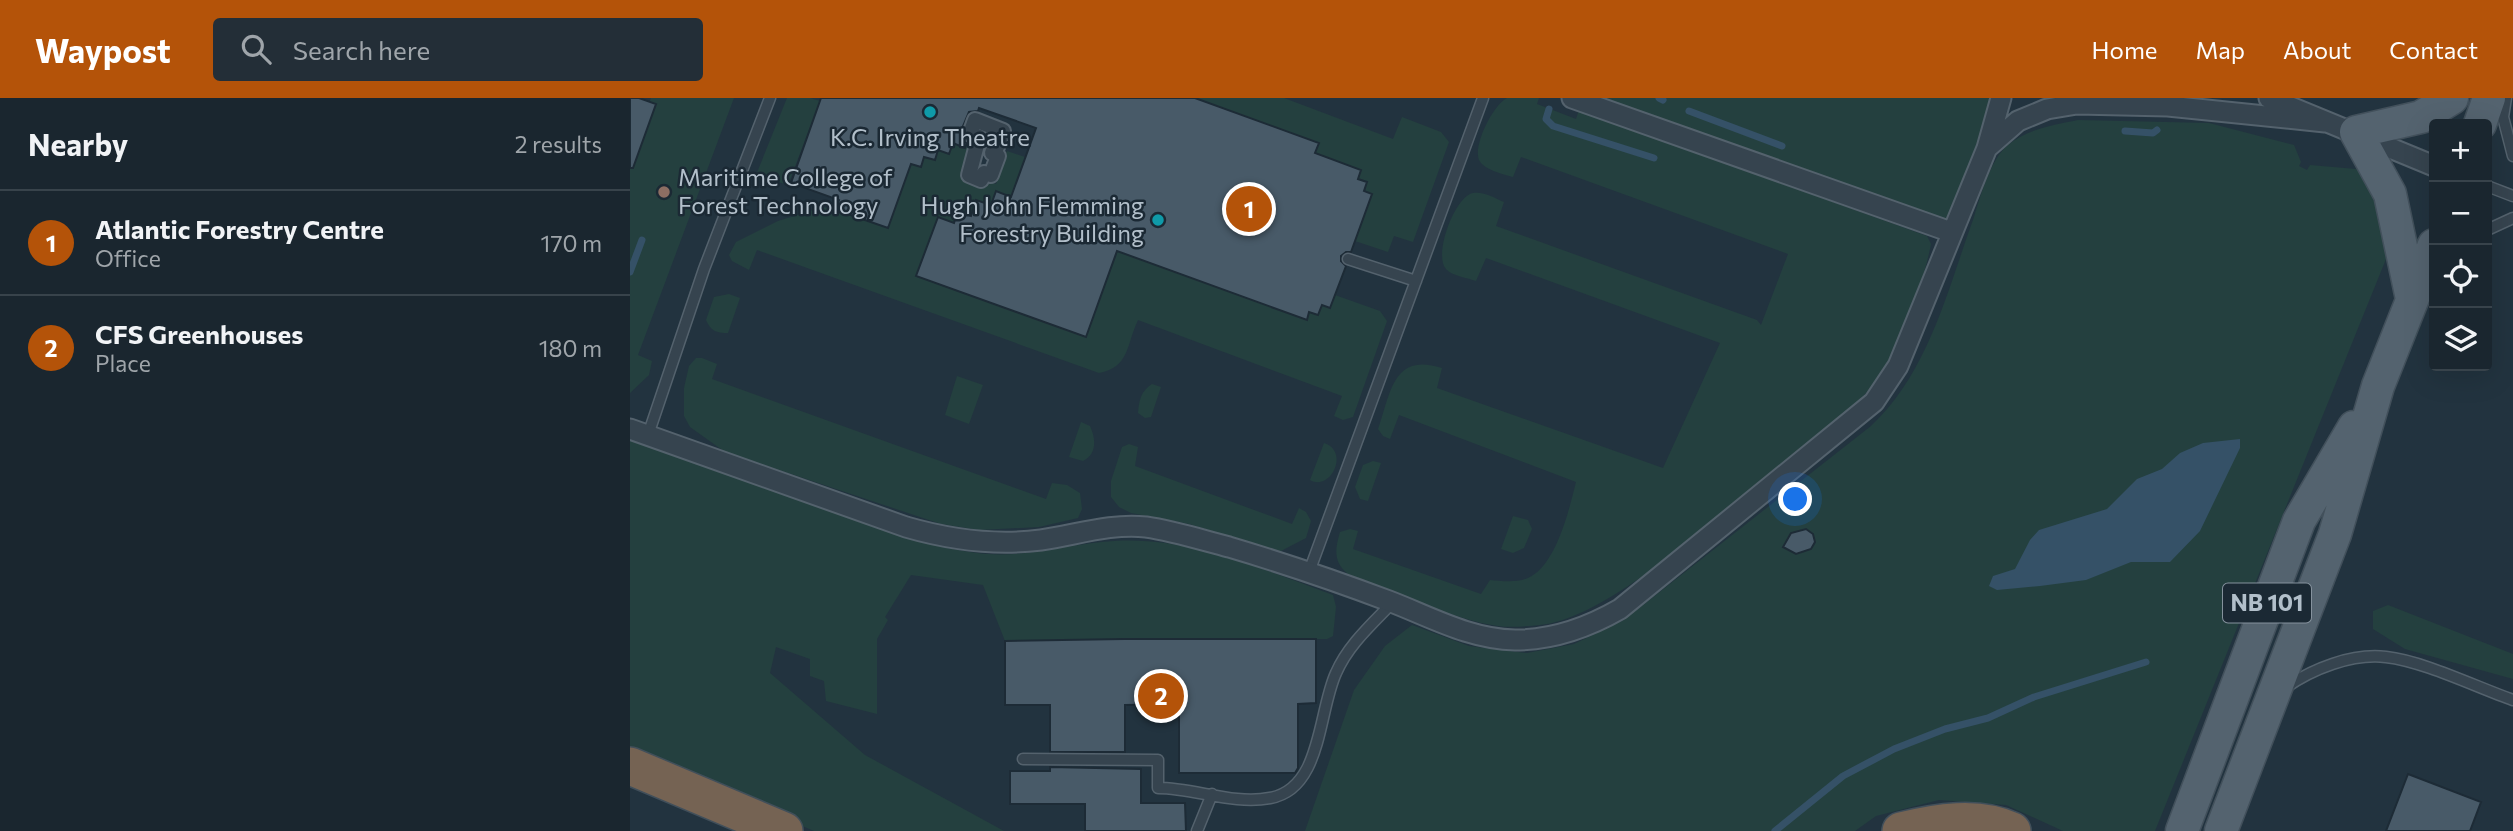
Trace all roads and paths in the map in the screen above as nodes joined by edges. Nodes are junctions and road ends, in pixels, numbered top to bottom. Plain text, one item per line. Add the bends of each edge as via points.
1 (770, 98) edge
2 (1483, 98) edge
3 (2001, 98) edge
4 (2269, 98) edge
5 (2452, 98) edge
6 (2489, 98) edge
7 (2506, 98) edge
8 (1577, 100) edge
9 (2482, 119) edge
10 (2325, 122) junction
11 (2356, 132) junction
12 (997, 147) joint
13 (1987, 148) junction
14 (2513, 156) edge
15 (2429, 164) edge
16 (2492, 188) edge
17 (2513, 196) edge
18 (2513, 218) edge
19 (2492, 228) edge
20 (1951, 232) junction
21 (1348, 259) dead end
22 (2429, 265) edge
23 (1416, 281) junction
24 (2423, 289) edge
25 (2378, 386) junction
26 (639, 432) edge
27 (1309, 572) junction
28 (1393, 602) junction
29 (2273, 697) junction
30 (2513, 700) edge
31 (1023, 759) dead end
32 (630, 766) edge
33 (1212, 794) junction
34 (784, 831) edge
35 (1197, 831) edge
36 (1901, 831) edge
37 (2012, 831) edge
38 (2182, 831) edge
39 (2221, 831) edge

1 - 26 lane
2 - 23 lane
3 - 13 street
4 - 10 street
5 - 11 main road via 2420,117
6 - 9 main road
7 - 14 lane via 2503,117
8 - 20 street
10 - 11 street
10 - 13 street via 2168,106 2077,104 2047,109 2018,121
11 - 15 street
11 - 24 main road via 2390,194
12 - 12 street via 992,153 998,156 991,175 984,173 981,180 969,175 979,137 970,134 975,120 1003,131
13 - 20 street
16 - 17 lane
18 - 19 lane
20 - 28 street via 1898,366 1874,401 1620,609 1580,629 1513,640 1457,629
21 - 23 lane
22 - 24 main road, NB 101
23 - 27 lane
24 - 25 main road, NB 101
25 - 29 main road, NB 101 via 2335,534
25 - 38 main road, NB 101 via 2299,522
26 - 27 street via 946,538 1040,540 1104,528 1145,527
27 - 28 street
28 - 33 lane via 1350,648 1335,674 1305,775 1290,791 1244,800
29 - 30 lane via 2326,666 2383,656
29 - 39 main road, NB 101
31 - 33 lane via 1158,760 1158,788
32 - 34 highway
33 - 35 lane
36 - 37 highway via 1946,821 1999,825

